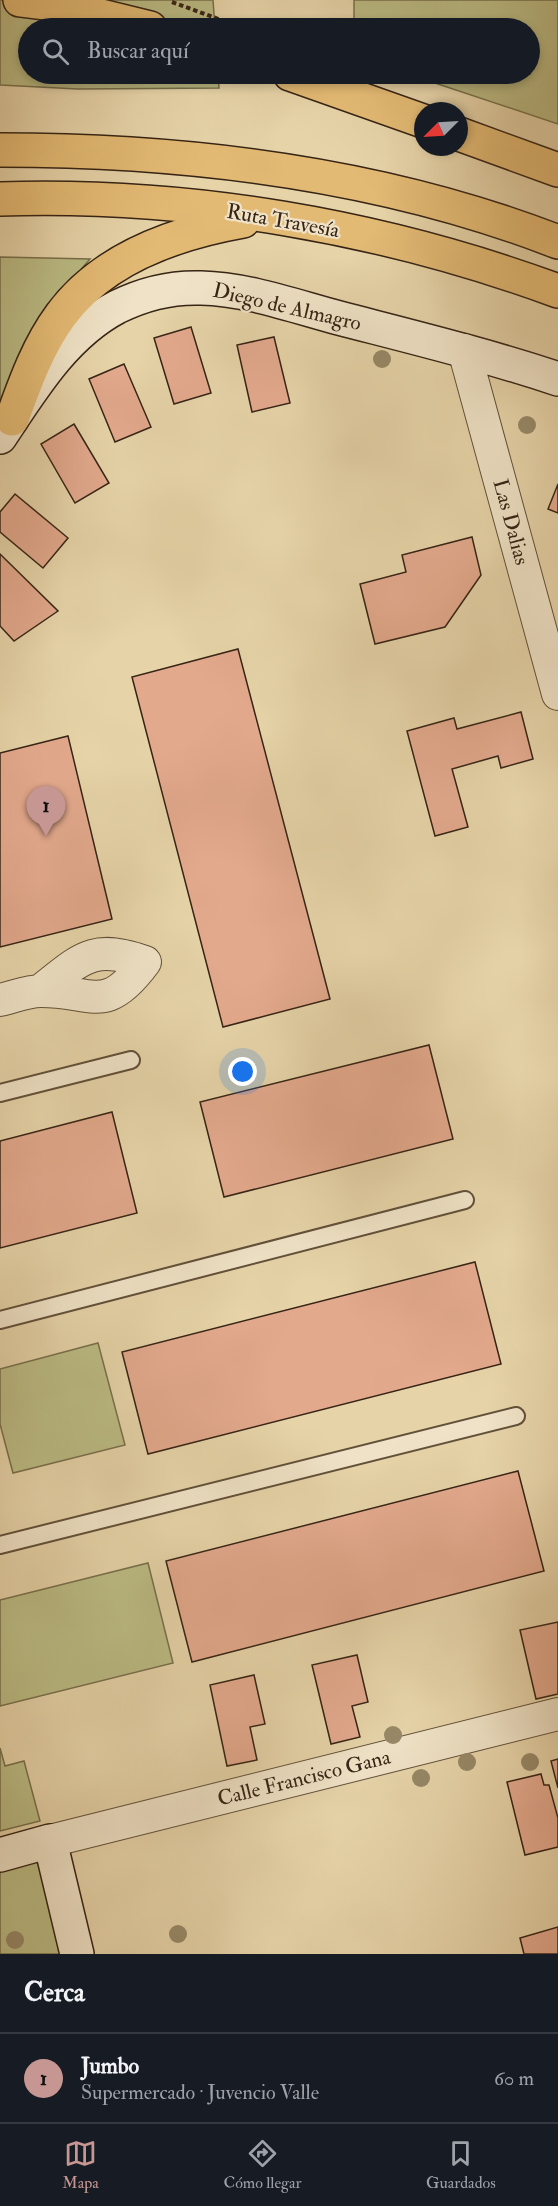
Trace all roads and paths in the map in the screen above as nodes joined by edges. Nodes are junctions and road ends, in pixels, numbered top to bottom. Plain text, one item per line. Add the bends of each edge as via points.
1 (20, 0) edge
2 (166, 0) edge
3 (109, 18) edge
4 (216, 18) edge
5 (318, 84) edge
6 (414, 118) edge
7 (468, 137) edge
8 (0, 150) edge
9 (558, 170) edge
10 (0, 199) edge
11 (269, 216) junction
12 (558, 242) edge
13 (558, 291) edge
14 (464, 351) junction
15 (558, 379) edge
16 (6, 428) edge
17 (558, 694) edge
18 (40, 990) dead end
19 (0, 1000) edge
20 (131, 1060) dead end
21 (0, 1093) edge
22 (465, 1200) dead end
23 (0, 1320) edge
24 (516, 1416) dead end
25 (0, 1545) edge
26 (558, 1714) edge
27 (50, 1841) junction
28 (0, 1855) edge
29 (78, 1954) edge

1 - 3 highway
2 - 4 path
5 - 6 highway
7 - 9 highway
8 - 12 highway via 168,156 312,175 418,198
10 - 11 highway, Ruta Travesía via 133,202
11 - 13 highway, Ruta Travesía via 428,250
11 - 16 highway via 174,239 101,274 73,300 48,334
14 - 15 street, Diego de Almagro
14 - 16 street, Diego de Almagro via 255,296 180,288 118,307 86,328 61,351
14 - 17 street, Las Dalias
18 - 19 street
20 - 21 lane
22 - 23 lane
24 - 25 lane
26 - 27 street, Calle Francisco Gana
27 - 28 street
27 - 29 street

